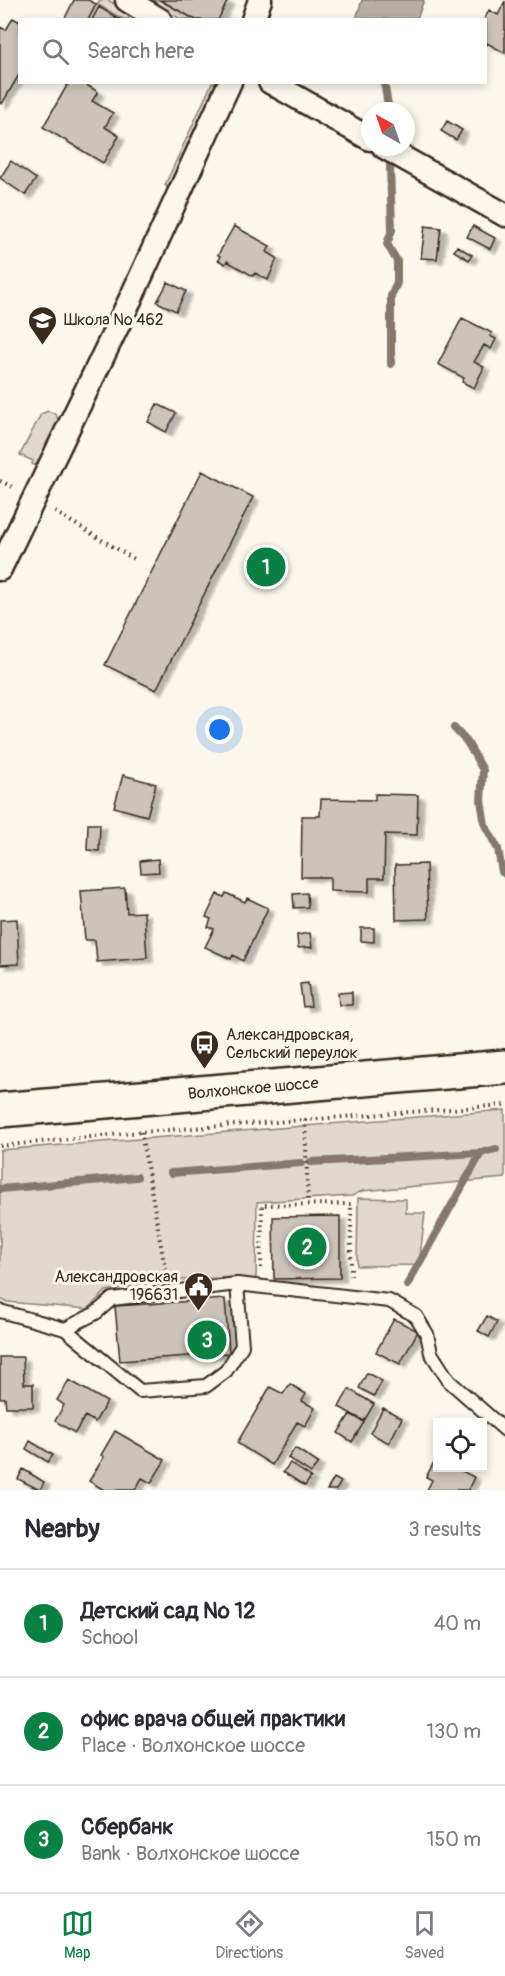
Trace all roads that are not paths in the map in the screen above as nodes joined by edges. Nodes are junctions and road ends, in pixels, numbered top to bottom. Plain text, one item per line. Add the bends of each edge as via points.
1 (127, 0) edge
2 (260, 0) edge
3 (157, 18) edge
4 (254, 18) edge
5 (229, 84) edge
6 (274, 84) edge
7 (361, 134) edge
8 (400, 156) edge
9 (505, 215) edge
10 (0, 569) edge
11 (505, 1067) edge
12 (0, 1110) edge
13 (237, 1284) junction
14 (0, 1311) edge
15 (65, 1329) junction
16 (505, 1430) edge

1 - 3 street
2 - 4 street
5 - 10 street
6 - 7 street
8 - 9 street
11 - 12 main road, Волхонское шоссе
13 - 15 lane via 112,1299 96,1313
13 - 15 lane via 242,1346 225,1371 207,1386 140,1391
13 - 16 lane via 389,1301 416,1316 428,1334 431,1353 449,1382
14 - 15 lane

